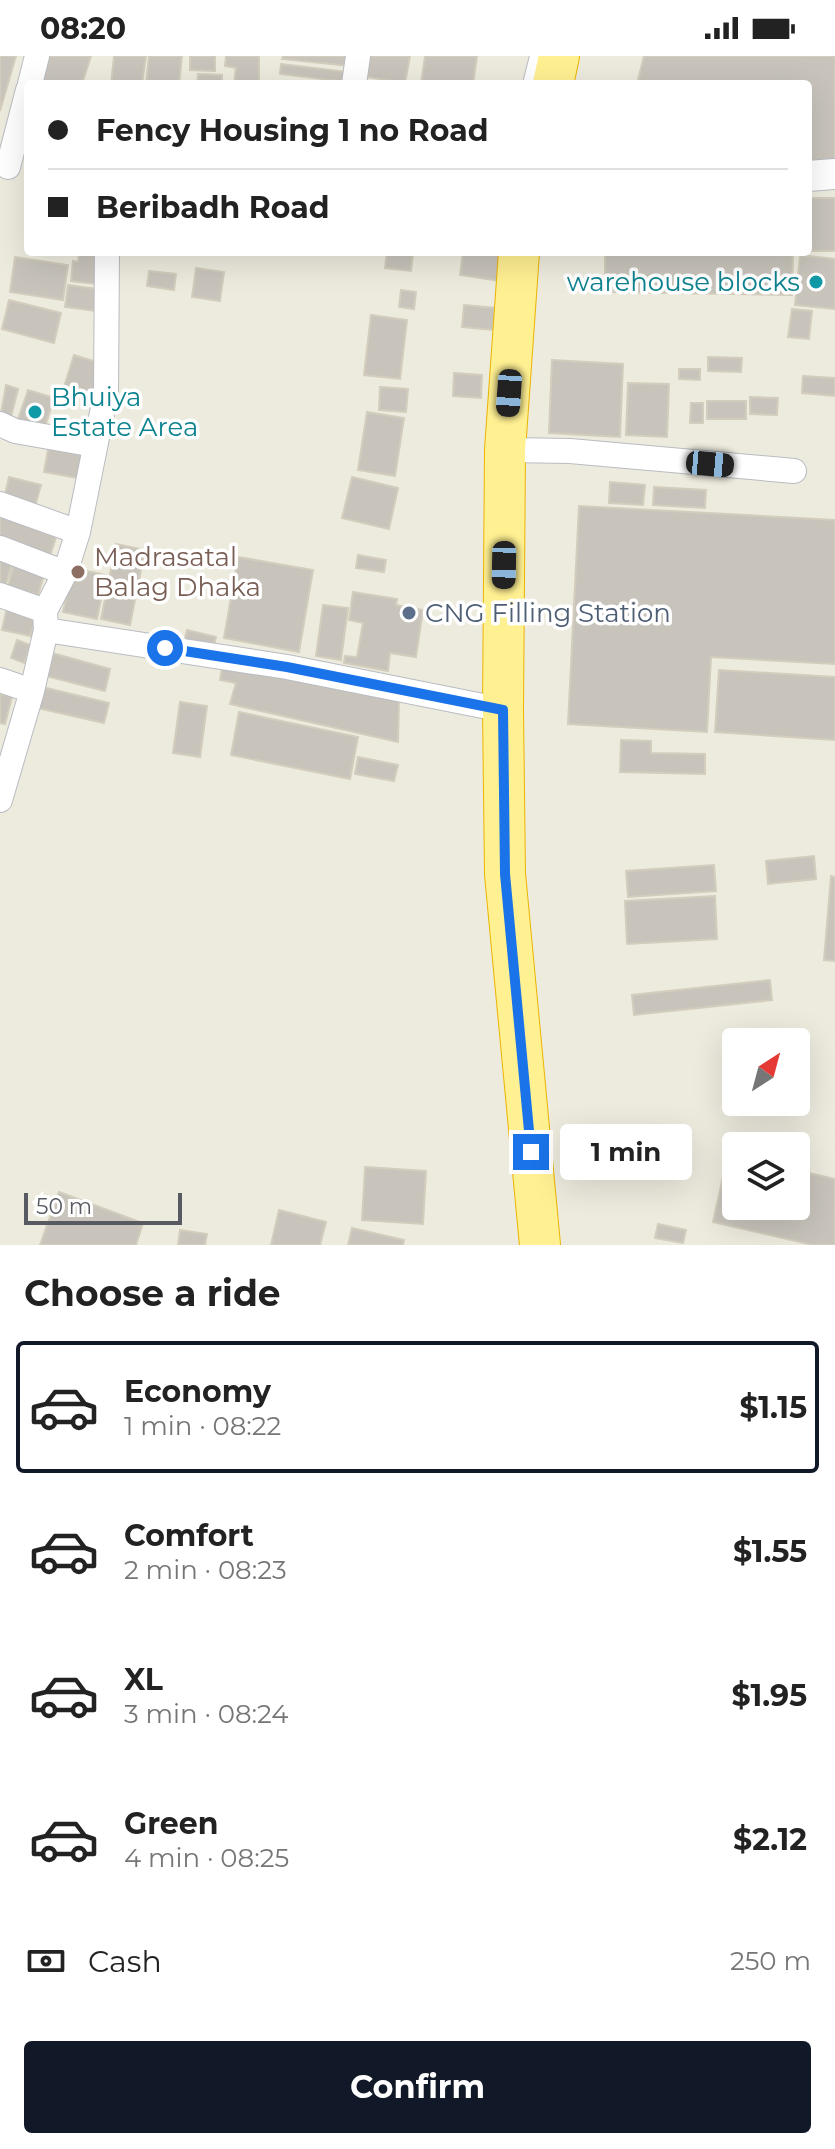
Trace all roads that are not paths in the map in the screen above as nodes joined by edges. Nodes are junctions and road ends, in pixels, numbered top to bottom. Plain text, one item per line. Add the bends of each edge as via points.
1 (37, 56) edge
2 (358, 56) edge
3 (536, 56) edge
4 (559, 56) edge
5 (31, 80) edge
6 (355, 80) edge
7 (530, 80) edge
8 (554, 80) edge
9 (24, 104) edge
10 (7, 166) edge
11 (835, 174) edge
12 (812, 176) edge
13 (107, 256) edge
14 (519, 256) edge
15 (0, 424) edge
16 (95, 445) junction
17 (505, 450) junction
18 (794, 471) dead end
19 (0, 504) edge
20 (78, 532) junction
21 (0, 548) edge
22 (65, 573) junction
23 (0, 595) edge
24 (46, 621) junction
25 (0, 680) edge
26 (32, 691) junction
27 (503, 710) junction
28 (0, 800) edge
29 (540, 1245) edge

1 - 5 street
2 - 6 street
3 - 7 lane
4 - 8 highway
9 - 10 street
11 - 12 street
13 - 16 street via 106,393
14 - 17 highway
15 - 16 street
16 - 20 street
17 - 18 street
17 - 27 highway
19 - 20 street
20 - 22 street
21 - 22 street
22 - 24 street
23 - 24 street
24 - 26 street
24 - 27 street
25 - 26 street
26 - 28 street
27 - 29 highway via 505,874

